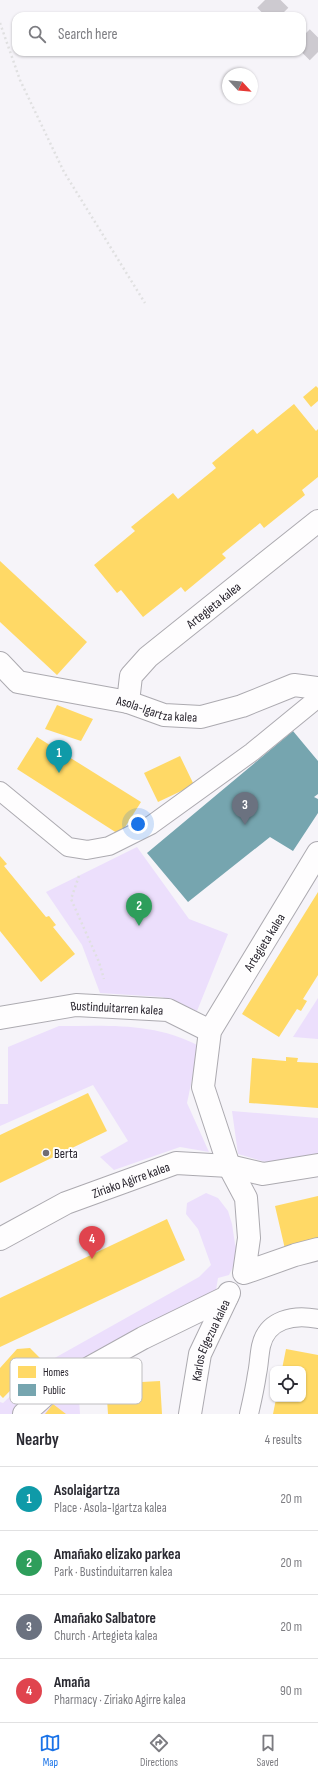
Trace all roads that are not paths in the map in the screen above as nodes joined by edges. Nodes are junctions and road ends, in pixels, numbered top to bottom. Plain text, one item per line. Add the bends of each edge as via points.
1 (318, 521) edge
2 (0, 663) edge
3 (318, 688) edge
4 (318, 698) edge
5 (128, 702) junction
6 (0, 791) edge
7 (318, 854) edge
8 (0, 1018) edge
9 (210, 1031) junction
10 (318, 1165) edge
11 (229, 1166) junction
12 (0, 1239) edge
13 (318, 1249) edge
14 (244, 1273) junction
15 (227, 1297) junction
16 (318, 1319) edge
17 (107, 1358) edge
18 (35, 1404) edge
19 (24, 1414) edge
20 (190, 1414) edge
21 (249, 1414) edge

1 - 5 street, Artegieta kalea via 148,657 131,676
2 - 5 street, Asola-Igartza kalea via 18,682
3 - 5 street, Asola-Igartza kalea via 294,685 242,706 201,718 164,715
4 - 6 lane via 252,752 151,825 109,846 87,850 68,847
7 - 9 street, Artegieta kalea
8 - 9 street, Bustinduitarren kalea via 76,1004 168,1010
9 - 11 street via 203,1087
10 - 11 street, Ziriako Agirre kalea via 263,1174
11 - 12 street, Ziriako Agirre kalea via 176,1163 66,1203
11 - 14 street via 246,1198 249,1238
13 - 14 street
14 - 15 street, Karlos Elgezua kalea via 236,1280
15 - 17 street
15 - 20 street, Karlos Elgezua kalea via 200,1354
16 - 21 lane via 306,1316 284,1320 267,1330 261,1346
18 - 19 street

